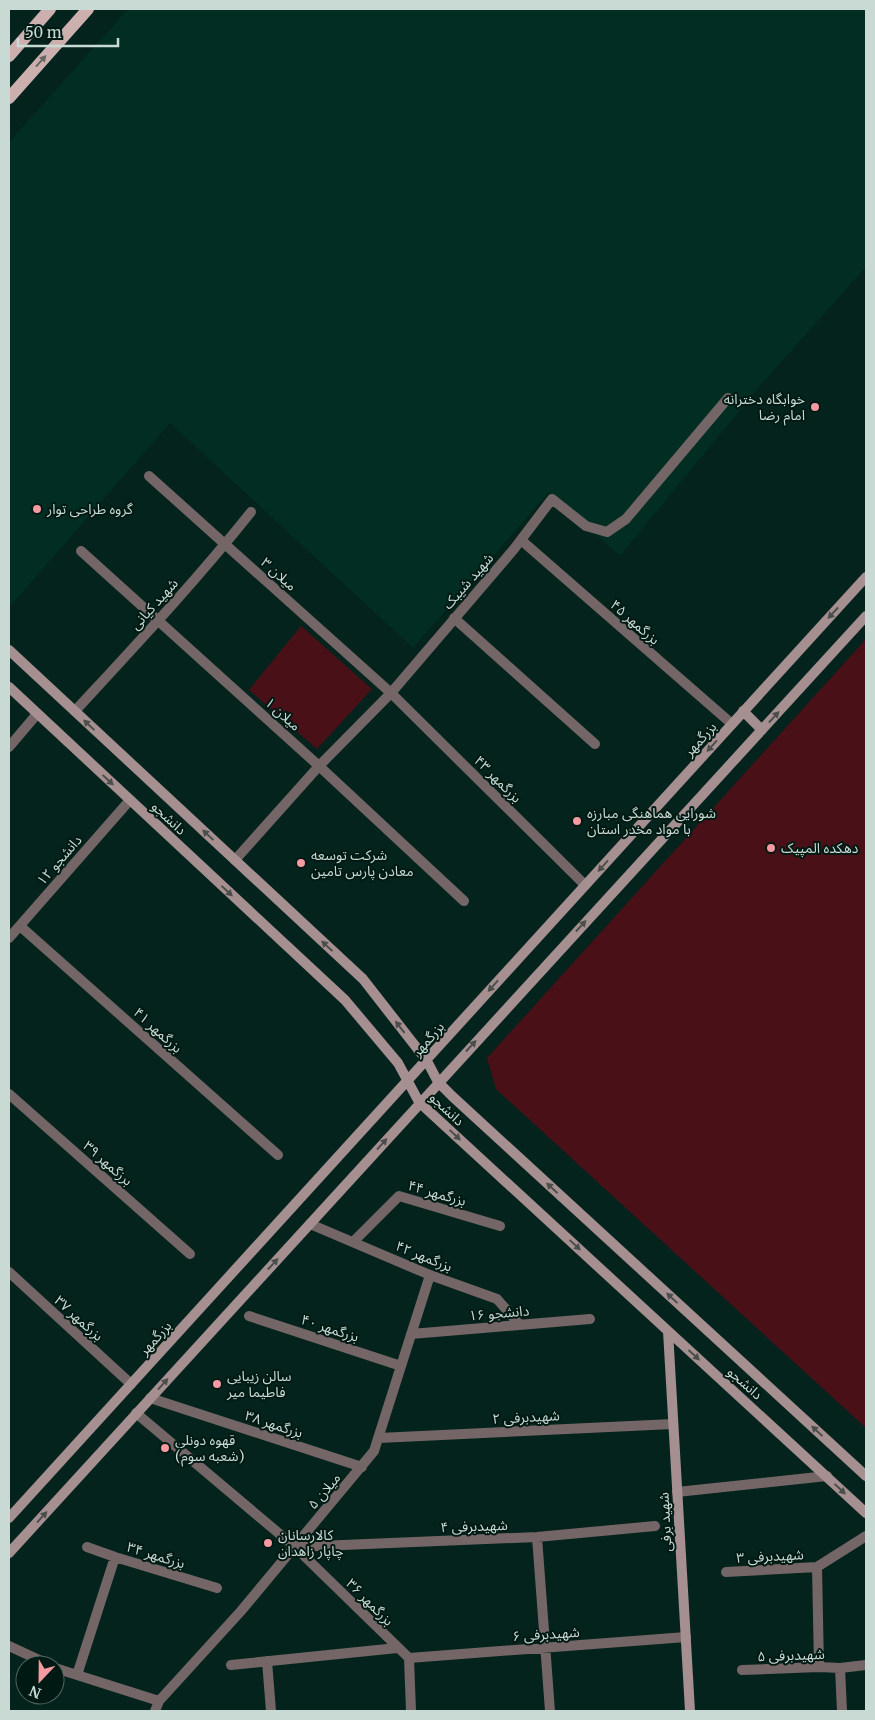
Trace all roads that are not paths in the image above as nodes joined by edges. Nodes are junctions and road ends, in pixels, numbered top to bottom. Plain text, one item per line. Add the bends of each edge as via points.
1 (50, 9) edge
2 (88, 9) edge
3 (9, 56) edge
4 (9, 98) edge
5 (728, 398) dead end
6 (149, 476) dead end
7 (251, 512) dead end
8 (521, 540) junction
9 (225, 545) junction
10 (81, 551) dead end
11 (866, 577) edge
12 (866, 616) edge
13 (454, 618) junction
14 (159, 620) junction
15 (9, 650) edge
16 (9, 687) edge
17 (391, 693) junction
18 (74, 711) junction
19 (743, 711) junction
20 (37, 714) junction
21 (732, 724) junction
22 (762, 730) junction
23 (594, 744) dead end
24 (9, 747) edge
25 (319, 766) junction
26 (130, 800) junction
27 (235, 860) junction
28 (585, 885) junction
29 (464, 900) dead end
30 (20, 926) junction
31 (9, 938) edge
32 (426, 1061) junction
33 (408, 1082) junction
34 (438, 1082) junction
35 (9, 1094) edge
36 (419, 1102) junction
37 (278, 1155) dead end
38 (310, 1224) junction
39 (500, 1226) dead end
40 (352, 1242) junction
41 (190, 1254) dead end
42 (9, 1272) edge
43 (430, 1274) junction
44 (249, 1316) dead end
45 (590, 1319) dead end
46 (520, 1325) junction
47 (668, 1331) junction
48 (411, 1334) junction
49 (401, 1366) junction
50 (131, 1384) junction
51 (150, 1398) junction
52 (136, 1413) junction
53 (673, 1424) junction
54 (379, 1438) junction
55 (362, 1467) junction
56 (827, 1476) junction
57 (866, 1476) edge
58 (678, 1492) junction
59 (866, 1513) edge
60 (9, 1518) edge
61 (655, 1526) dead end
62 (866, 1536) edge
63 (537, 1537) junction
64 (87, 1547) dead end
65 (295, 1547) junction
66 (9, 1552) edge
67 (115, 1557) junction
68 (817, 1567) junction
69 (726, 1572) dead end
70 (217, 1588) dead end
71 (686, 1637) junction
72 (9, 1646) edge
73 (397, 1648) junction
74 (546, 1648) junction
75 (28, 1655) edge
76 (409, 1658) junction
77 (267, 1661) junction
78 (230, 1665) dead end
79 (866, 1665) edge
80 (819, 1667) junction
81 (840, 1668) junction
82 (742, 1670) dead end
83 (65, 1671) edge
84 (77, 1675) junction
85 (157, 1706) edge
86 (271, 1711) edge
87 (411, 1711) edge
88 (550, 1711) edge
89 (690, 1711) edge
90 (842, 1711) edge

1 - 3 main road
4 -> 2 main road
5 - 8 street, شهید شیبک via 626,519 607,532 586,526 552,499
6 - 9 street, میلان ۳
7 - 9 street, شهید کیانی
8 - 13 street, شهید شیبک
8 - 21 street, بزرگمهر ۴۵
9 - 14 street, شهید کیانی
9 - 17 street, میلان ۳
10 - 14 street, میلان ۱
11 -> 19 street, بزرگمهر
22 -> 12 street
13 - 17 street, شهید شیبک
13 - 23 street
14 - 18 street, شهید کیانی
14 - 25 street, میلان ۱
15 - 18 street, دانشجو
16 - 20 street, دانشجو
17 - 25 street, شهید شیبک
17 - 28 street, بزرگمهر ۴۳
27 -> 18 street, دانشجو
19 - 21 street, بزرگمهر
19 - 22 street
20 - 24 street
20 -> 26 street, دانشجو
21 -> 28 street, بزرگمهر
34 -> 22 street
25 - 27 street, شهید شیبک
25 - 29 street, میلان ۱
26 - 30 street, دانشجو ۱۲
26 -> 33 street, دانشجو via 345,1000 398,1063
32 -> 27 street, دانشجو via 363,979
28 -> 32 street, بزرگمهر
30 - 31 street, دانشجو ۱۲
30 - 37 street, بزرگمهر ۴۱
32 - 33 street, بزرگمهر
32 - 34 street, دانشجو
33 - 36 street, دانشجو
33 - 50 street, بزرگمهر
34 - 36 street
57 -> 34 street, دانشجو
35 - 41 street, برزگمهر ۳۹
38 -> 36 street
36 -> 47 street, دانشجو
38 - 40 street, بزرگمهر ۴۲
51 -> 38 street
39 - 40 street, بزرگمهر ۴۴ via 399,1196
40 - 43 street, بزرگمهر ۴۲
42 - 50 street, بزرگمهر ۳۷
43 - 46 street, بزرگمهر ۴۲ via 497,1299
43 - 48 street, میلان ۵
44 - 49 street, بزرگمهر ۴۰
45 - 46 street, دانشجو ۱۶
46 - 48 street, دانشجو ۱۶
47 - 53 street, شهید برفی
47 -> 56 street, دانشجو
48 - 49 street, میلان ۵
49 - 54 street, میلان ۵
50 - 60 street, بزرگمهر
51 - 52 street
51 - 55 street, بزرگمهر ۳۸
52 - 65 street, بزرگمهر ۳۶
66 -> 52 street
53 - 54 street, شهیدبرفی ۲
53 - 58 street, شهید برفی
54 - 55 street, میلان ۵
55 - 65 street, میلان ۵
56 - 58 street
56 -> 59 street, دانشجو
58 - 71 street, شهید برفی
61 - 63 street, شهیدبرفی ۴
62 - 68 street
63 - 65 street, شهیدبرفی ۴
63 - 74 street
64 - 67 street, بزرگمهر ۳۴
65 - 73 street, بزرگمهر ۳۶
65 - 85 street, میلان ۵
67 - 70 street, بزرگمهر ۳۴
67 - 84 street
68 - 69 street, شهیدبرفی ۳
68 - 80 street
71 - 74 street, شهیدبرفی ۶
71 - 89 street, شهید برفی
72 - 75 street
73 - 76 street, بزرگمهر ۳۶
73 - 77 street
74 - 76 street, شهیدبرفی ۶
74 - 88 street
76 - 87 street
77 - 78 street
77 - 86 street
79 - 81 street, شهیدبرفی ۵
80 - 81 street, شهیدبرفی ۵
80 - 82 street, شهیدبرفی ۵
81 - 90 street
83 - 84 street
84 - 85 street

